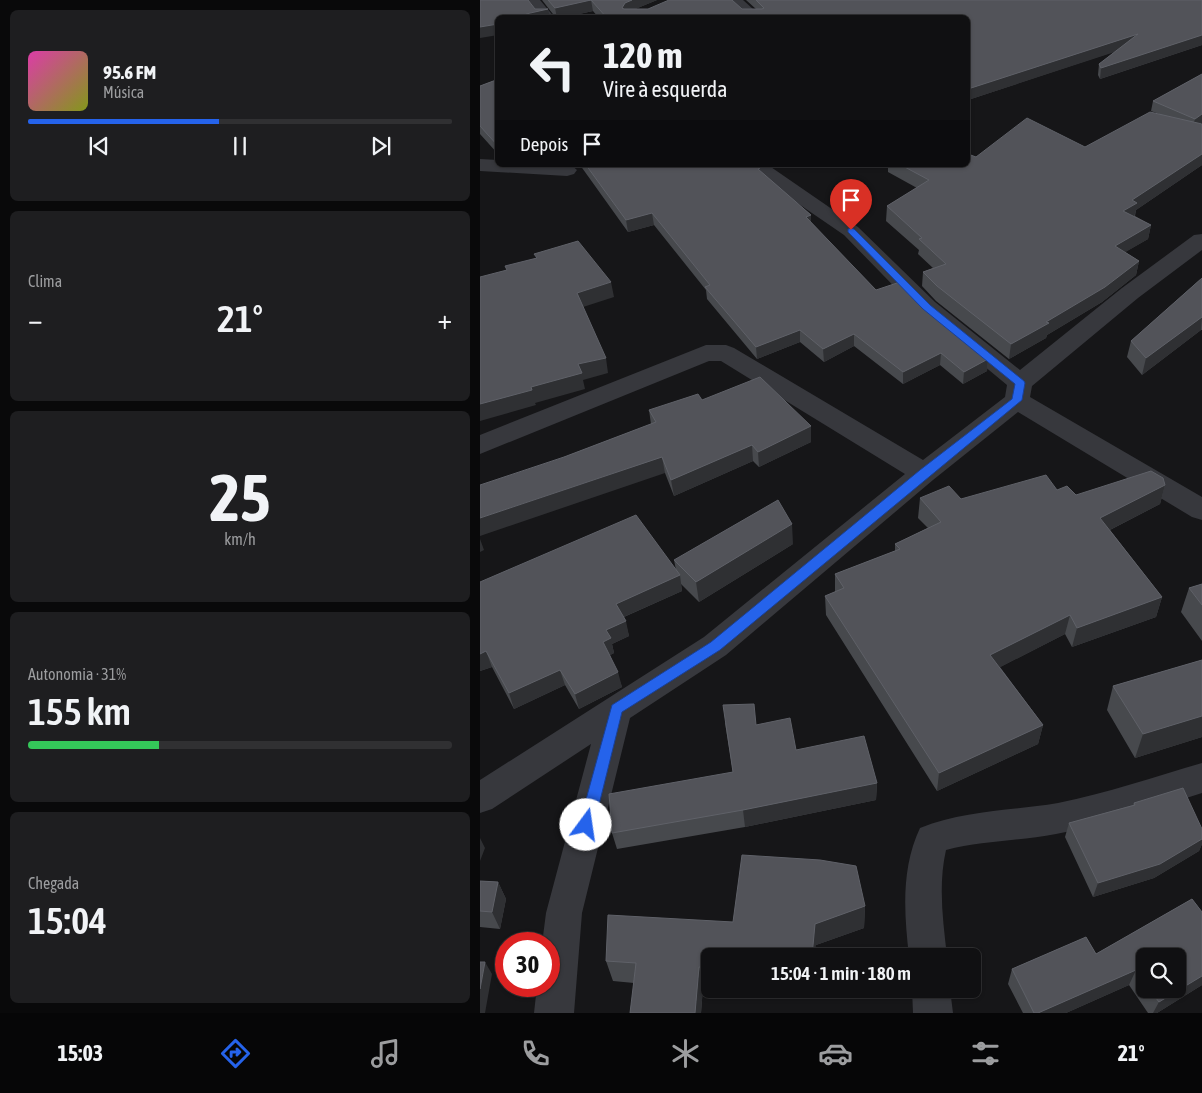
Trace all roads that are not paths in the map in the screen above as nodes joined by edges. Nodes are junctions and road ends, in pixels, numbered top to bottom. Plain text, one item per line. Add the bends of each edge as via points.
1 (532, 0) edge
2 (733, 0) edge
3 (544, 15) edge
4 (751, 15) edge
5 (480, 165) edge
6 (495, 166) edge
7 (515, 167) edge
8 (758, 167) edge
9 (567, 170) dead end
10 (1202, 240) edge
11 (1018, 392) junction
12 (480, 445) edge
13 (924, 473) junction
14 (1202, 510) edge
15 (616, 709) junction
16 (1202, 778) edge
17 (480, 798) edge
18 (927, 948) edge
19 (932, 998) edge
20 (554, 1013) edge
21 (933, 1013) edge

1 - 3 street
2 - 4 street
5 - 6 street
7 - 9 street
8 - 11 street via 851,230
10 - 11 street via 1130,293
11 - 13 street
11 - 14 street
12 - 13 street via 706,353 726,353
13 - 15 street via 715,646
15 - 17 street
15 - 20 street via 564,913
16 - 18 street via 1097,809 1037,822 949,832 932,839 926,857 924,918
19 - 21 street

